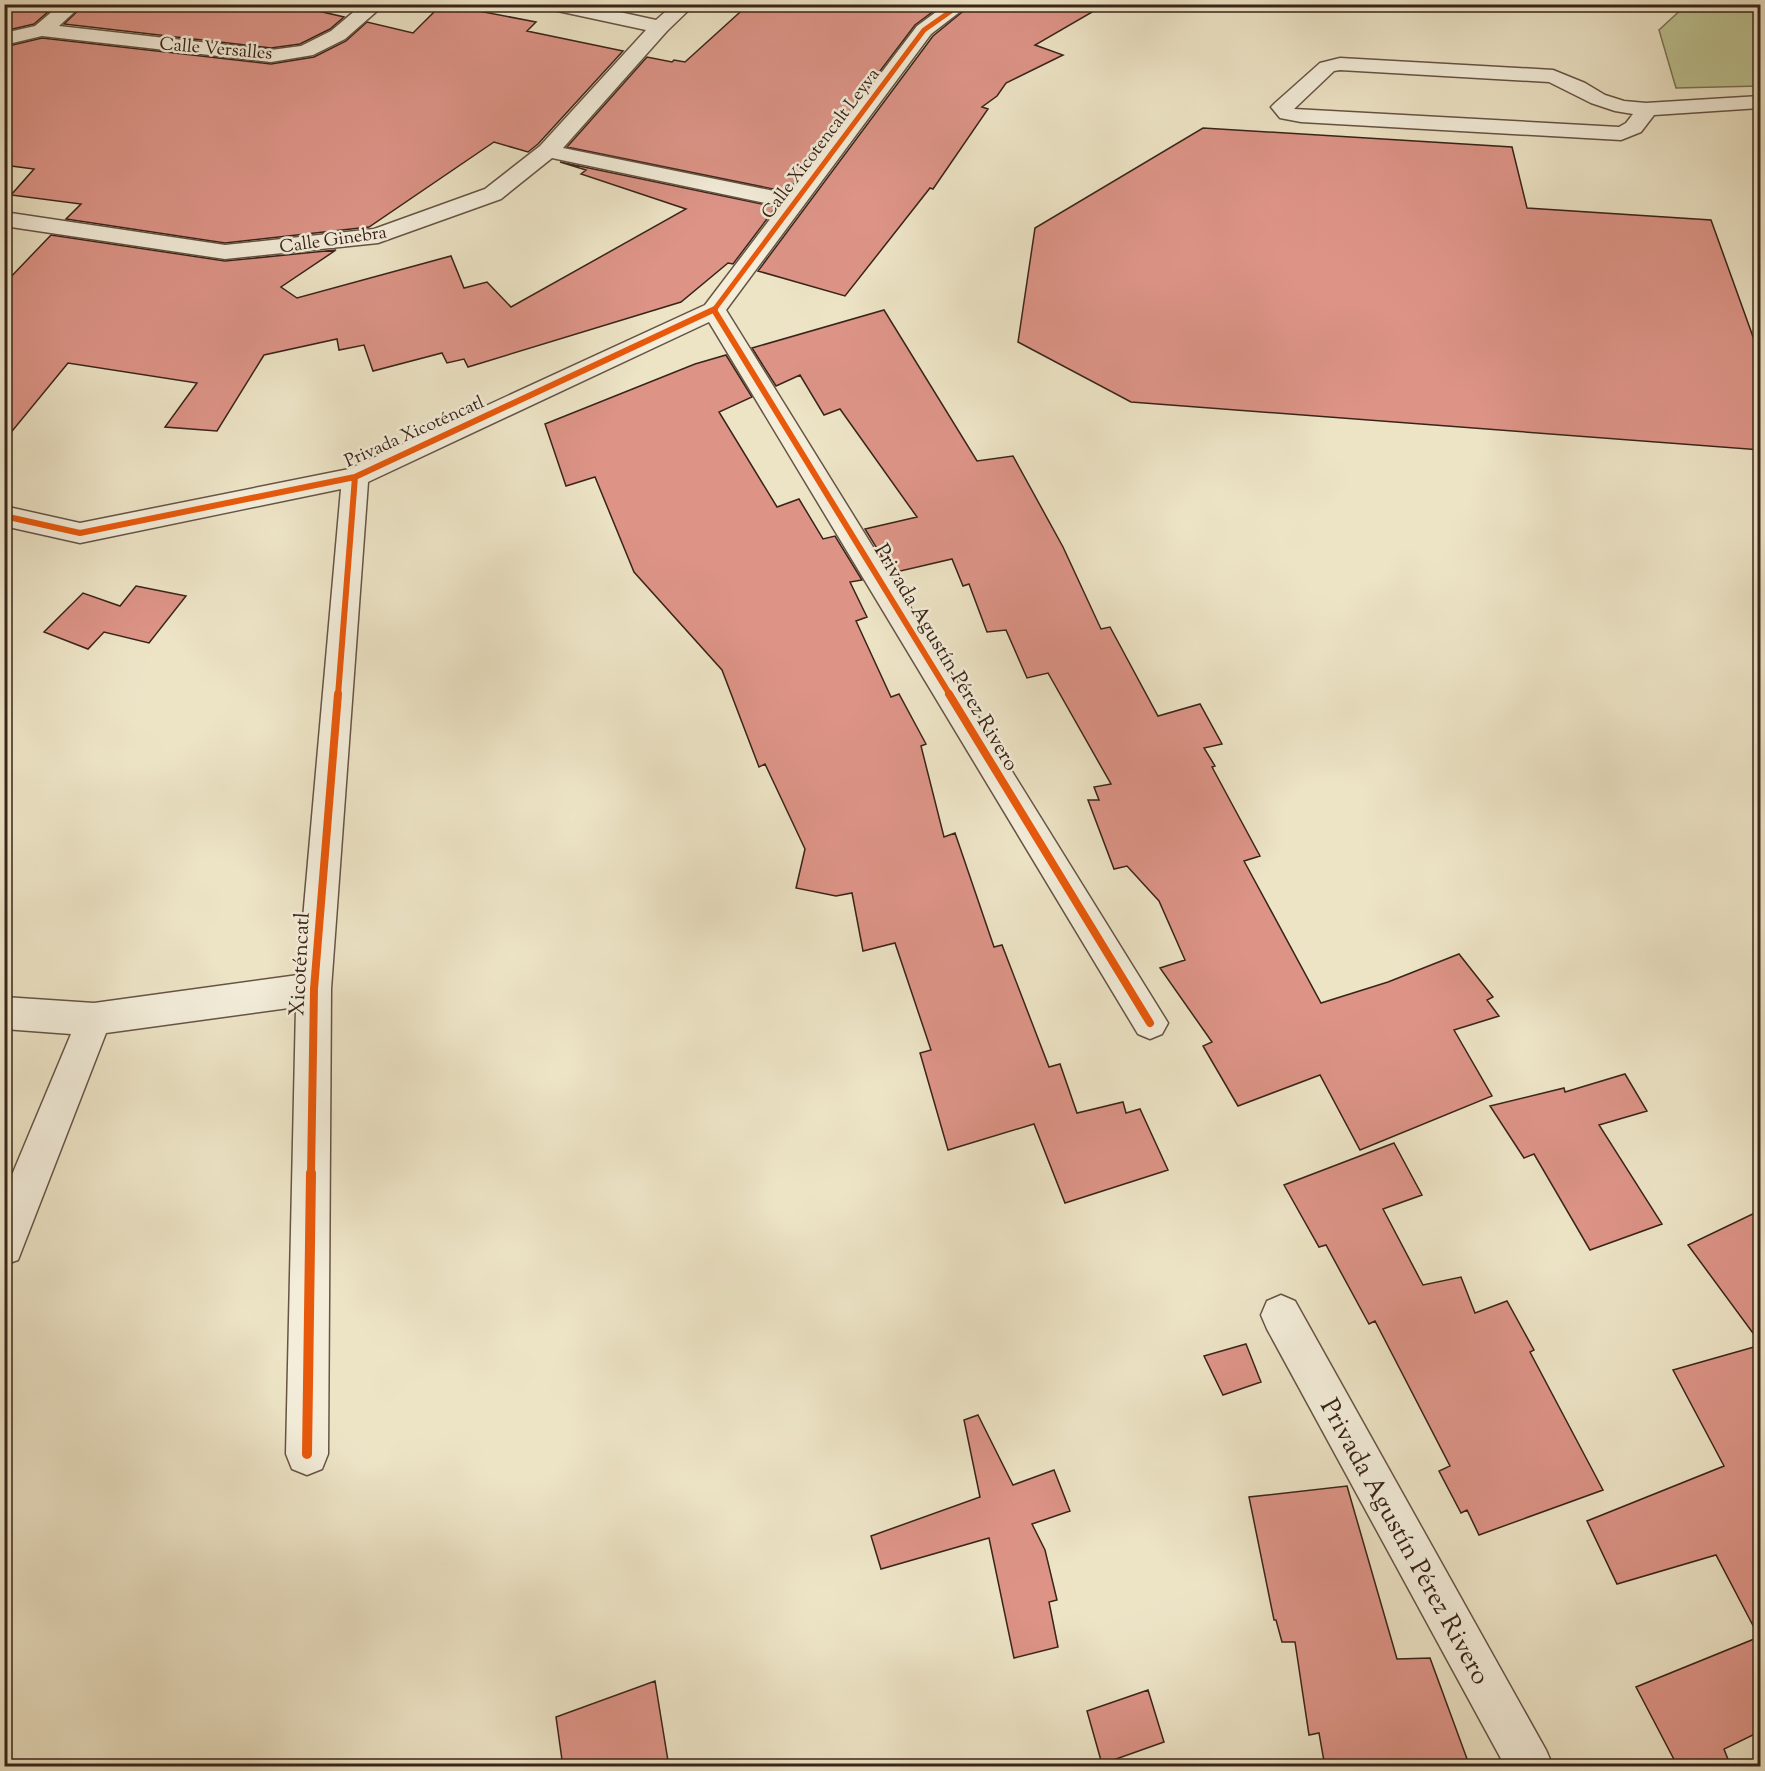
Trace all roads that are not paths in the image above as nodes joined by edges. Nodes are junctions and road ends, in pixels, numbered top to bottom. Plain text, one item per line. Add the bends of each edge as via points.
1 (74, 4) edge
2 (376, 4) edge
3 (553, 4) edge
4 (686, 4) edge
5 (961, 4) edge
6 (660, 27) junction
7 (42, 30) junction
8 (4, 39) edge
9 (1761, 102) edge
10 (1646, 109) junction
11 (548, 151) junction
12 (793, 202) junction
13 (4, 219) edge
14 (714, 310) junction
15 (355, 477) junction
16 (4, 516) edge
17 (314, 989) junction
18 (4, 1013) edge
19 (94, 1019) junction
20 (1150, 1023) dead end
21 (4, 1246) edge
22 (1281, 1315) dead end
23 (307, 1454) dead end
24 (1530, 1767) edge

1 - 7 street
2 - 7 street, Calle Versalles via 338,35 306,51 272,56
3 - 6 street
4 - 6 street, Calle Ginebra
5 - 12 street, Calle Xicotencalt Leyva via 924,30
6 - 11 street, Calle Ginebra
7 - 8 street
9 - 10 street
10 - 10 street via 1598,99 1553,76 1340,64 1327,68 1282,107 1287,114 1301,116 1622,134 1631,132
11 - 12 street
11 - 13 street, Calle Ginebra via 493,194 378,236 225,252
12 - 14 street, Calle Xicotencalt Leyva
14 - 15 street, Privada Xicoténcatl
14 - 20 street, Privada Agustín Pérez Rivero
15 - 16 street, Privada Xicoténcatl via 80,533
15 - 17 street, Xicoténcatl
17 - 19 street
17 - 23 street, Xicoténcatl
18 - 19 street
19 - 21 street
22 - 24 street, Privada Agustín Pérez Rivero

